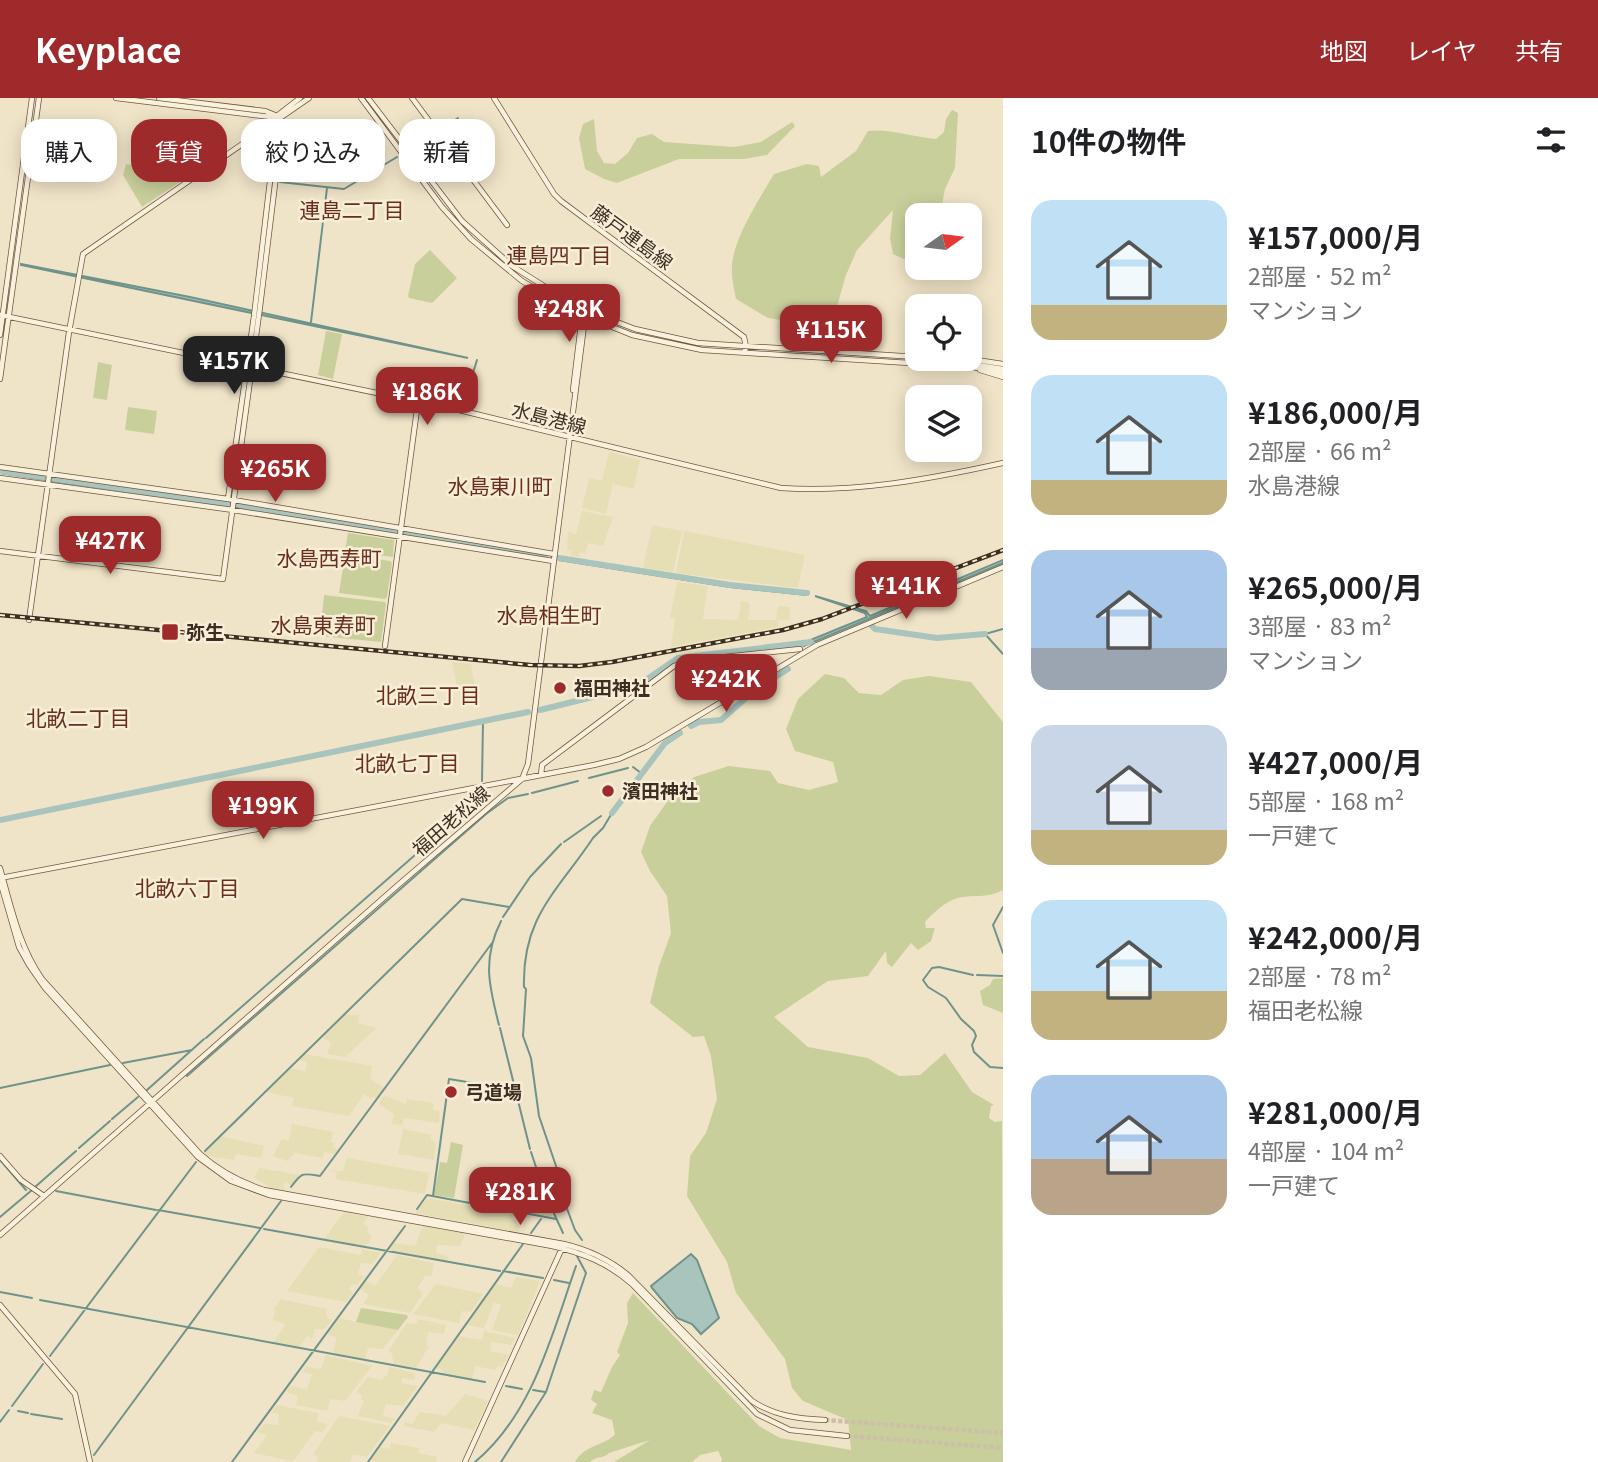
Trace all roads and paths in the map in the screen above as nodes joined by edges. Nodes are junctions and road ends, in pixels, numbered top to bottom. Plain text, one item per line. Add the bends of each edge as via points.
1 (31, 98) edge
2 (39, 98) edge
3 (116, 98) edge
4 (159, 98) edge
5 (300, 98) edge
6 (309, 98) edge
7 (361, 98) edge
8 (368, 98) edge
9 (412, 98) edge
10 (494, 98) edge
11 (168, 100) edge
12 (34, 106) junction
13 (284, 110) junction
14 (291, 110) junction
15 (264, 113) junction
16 (276, 118) junction
17 (267, 119) edge
18 (284, 119) edge
19 (241, 143) edge
20 (271, 182) edge
21 (275, 182) edge
22 (507, 225) dead end
23 (257, 312) junction
24 (3, 313) edge
25 (584, 314) junction
26 (615, 328) junction
27 (69, 329) junction
28 (583, 330) junction
29 (0, 335) edge
30 (746, 346) junction
31 (744, 354) junction
32 (905, 356) edge
33 (982, 363) edge
34 (249, 365) junction
35 (982, 366) edge
36 (1003, 371) edge
37 (0, 379) edge
38 (575, 382) junction
39 (418, 402) junction
40 (568, 437) junction
41 (1003, 463) edge
42 (0, 467) edge
43 (0, 478) edge
44 (48, 479) junction
45 (233, 504) junction
46 (400, 532) junction
47 (0, 551) edge
48 (554, 554) junction
49 (38, 555) junction
50 (552, 561) junction
51 (1003, 567) edge
52 (29, 621) dead end
53 (385, 646) dead end
54 (800, 649) dead end
55 (541, 775) junction
56 (522, 779) junction
57 (496, 784) junction
58 (505, 794) junction
59 (0, 868) edge
60 (1, 879) edge
61 (152, 1103) junction
62 (0, 1156) edge
63 (44, 1196) junction
64 (0, 1235) edge
65 (563, 1246) junction
66 (0, 1304) edge
67 (825, 1420) tunnel mouth
68 (847, 1436) tunnel mouth
69 (90, 1462) edge
70 (465, 1462) edge

1 - 12 street
2 - 12 street
3 - 11 street
4 - 11 street
5 - 13 street
6 - 14 street
7 - 25 street via 471,239 522,281
8 - 25 street via 447,203 484,242
9 - 22 street
10 - 30 street, 藤戸連島線 via 561,201 744,337
11 - 15 street
12 - 24 street
12 - 24 street
13 - 15 street
13 - 16 street
14 - 16 street
14 - 18 street
15 - 16 street
15 - 17 street
19 - 27 street via 83,254
20 - 23 street
21 - 23 street
23 - 34 street
24 - 27 street, 水島港線
24 - 29 street
24 - 37 street
25 - 26 street
25 - 28 street
25 - 30 street via 672,338
25 - 38 street
26 - 28 street via 590,323
26 - 31 street via 667,344
27 - 34 street, 水島港線
27 - 44 street
28 - 38 street
30 - 31 street
30 - 32 street
31 - 36 street
33 - 36 street
34 - 39 street, 水島港線
34 - 45 street
34 - 45 street via 231,480
35 - 36 street
38 - 40 street
39 - 40 street, 水島港線
39 - 46 street
40 - 41 street, 水島港線 via 797,489 931,478
40 - 48 street
42 - 44 street
43 - 44 street
44 - 45 street
44 - 45 street
44 - 49 street
45 - 46 street
45 - 46 street
45 - 49 street via 223,579
46 - 48 street
46 - 50 street
46 - 53 street
47 - 49 street
48 - 50 street
49 - 52 street
50 - 56 street
51 - 55 street, 福田老松線 via 817,645 637,751 610,762
54 - 55 street via 674,666 542,765
55 - 56 street, 福田老松線
56 - 57 street
56 - 58 street, 福田老松線
57 - 58 street
57 - 60 street
58 - 61 street, 福田老松線
59 - 60 street
60 - 61 street via 19,947 35,975
61 - 63 street, 福田老松線
61 - 65 street via 203,1162 250,1189
62 - 63 street via 21,1180
63 - 64 street, 福田老松線
65 - 67 street via 601,1256 629,1276 752,1401 791,1417
65 - 68 street via 604,1262 623,1276 764,1419 800,1433
65 - 70 street
66 - 69 street via 75,1394

